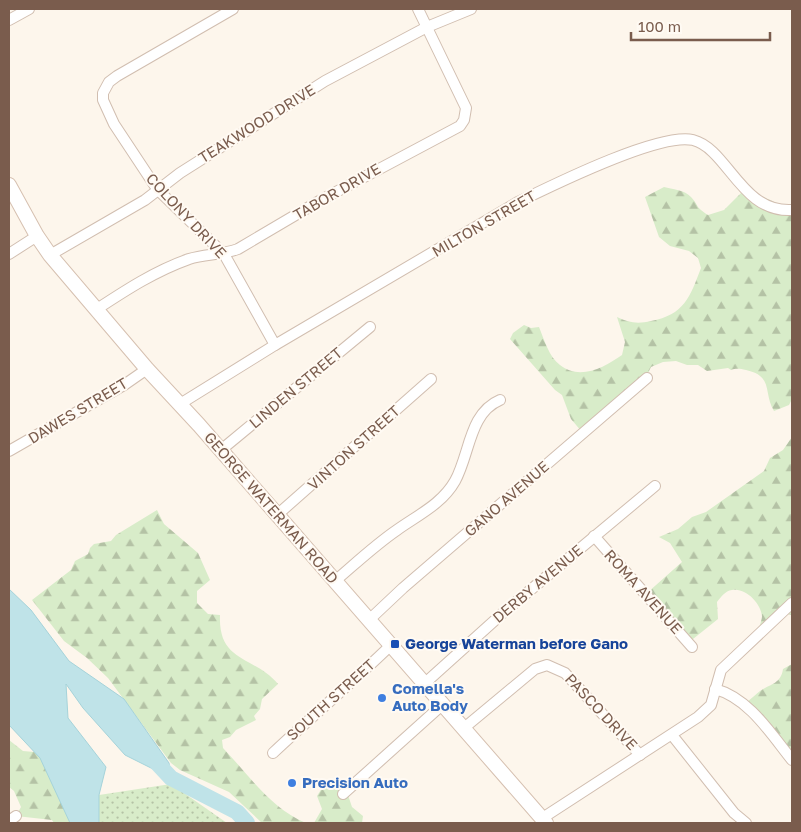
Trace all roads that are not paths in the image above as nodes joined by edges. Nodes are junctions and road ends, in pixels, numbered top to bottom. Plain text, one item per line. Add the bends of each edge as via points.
1 (29, 9) edge
2 (233, 9) edge
3 (418, 9) edge
4 (471, 9) edge
5 (9, 20) edge
6 (427, 27) junction
7 (9, 185) edge
8 (157, 189) junction
9 (792, 210) edge
10 (37, 236) junction
11 (9, 254) edge
12 (224, 254) junction
13 (50, 255) junction
14 (97, 309) junction
15 (370, 327) dead end
16 (275, 345) junction
17 (147, 369) junction
18 (646, 378) dead end
19 (431, 379) dead end
20 (500, 400) dead end
21 (180, 404) junction
22 (221, 450) junction
23 (9, 451) edge
24 (655, 486) dead end
25 (277, 515) junction
26 (594, 536) junction
27 (335, 581) junction
28 (792, 603) edge
29 (369, 620) junction
30 (390, 646) junction
31 (692, 647) dead end
32 (424, 684) junction
33 (715, 689) junction
34 (442, 705) junction
35 (464, 728) junction
36 (672, 735) junction
37 (273, 753) dead end
38 (640, 755) junction
39 (792, 760) edge
40 (343, 794) dead end
41 (544, 821) edge
42 (746, 823) edge

1 - 5 street
2 - 8 street, COLONY DRIVE via 117,76 103,93 114,124
3 - 6 street, TABOR DRIVE
4 - 6 street, TEAKWOOD DRIVE
6 - 8 street, TEAKWOOD DRIVE via 325,81
6 - 12 street, TABOR DRIVE via 466,108 460,126
7 - 10 main road, GEORGE WATERMAN ROAD
8 - 12 street, COLONY DRIVE
8 - 13 street, TEAKWOOD DRIVE via 145,200
9 - 16 street, MILTON STREET via 784,211 763,204 701,144 692,140 664,141 556,183 518,202
10 - 11 street
10 - 13 main road, GEORGE WATERMAN ROAD
12 - 14 street, TABOR DRIVE via 200,256 165,268
12 - 16 street, COLONY DRIVE
13 - 14 main road, GEORGE WATERMAN ROAD
14 - 17 main road, GEORGE WATERMAN ROAD
15 - 22 street, LINDEN STREET
16 - 21 street, MILTON STREET
17 - 21 main road, GEORGE WATERMAN ROAD
17 - 23 street, DAWES STREET
18 - 29 street, GANO AVENUE
19 - 25 street, VINTON STREET
20 - 27 street via 480,414 456,480 449,490 437,503 397,530
21 - 22 main road, GEORGE WATERMAN ROAD
22 - 25 main road, GEORGE WATERMAN ROAD
24 - 26 street, DERBY AVENUE
25 - 27 main road, GEORGE WATERMAN ROAD
26 - 31 street, ROMA AVENUE
26 - 32 street, DERBY AVENUE
27 - 29 main road, GEORGE WATERMAN ROAD
28 - 33 street via 721,670
29 - 30 main road, GEORGE WATERMAN ROAD
30 - 32 main road, GEORGE WATERMAN ROAD
30 - 37 street, SOUTH STREET
32 - 34 main road, GEORGE WATERMAN ROAD
33 - 36 street via 711,705
33 - 39 street via 736,697
34 - 35 main road, GEORGE WATERMAN ROAD
34 - 40 street
35 - 38 street, PASCO DRIVE via 535,669 548,665 560,668
35 - 41 main road, GEORGE WATERMAN ROAD
36 - 38 street
36 - 42 street via 734,813
38 - 41 street

